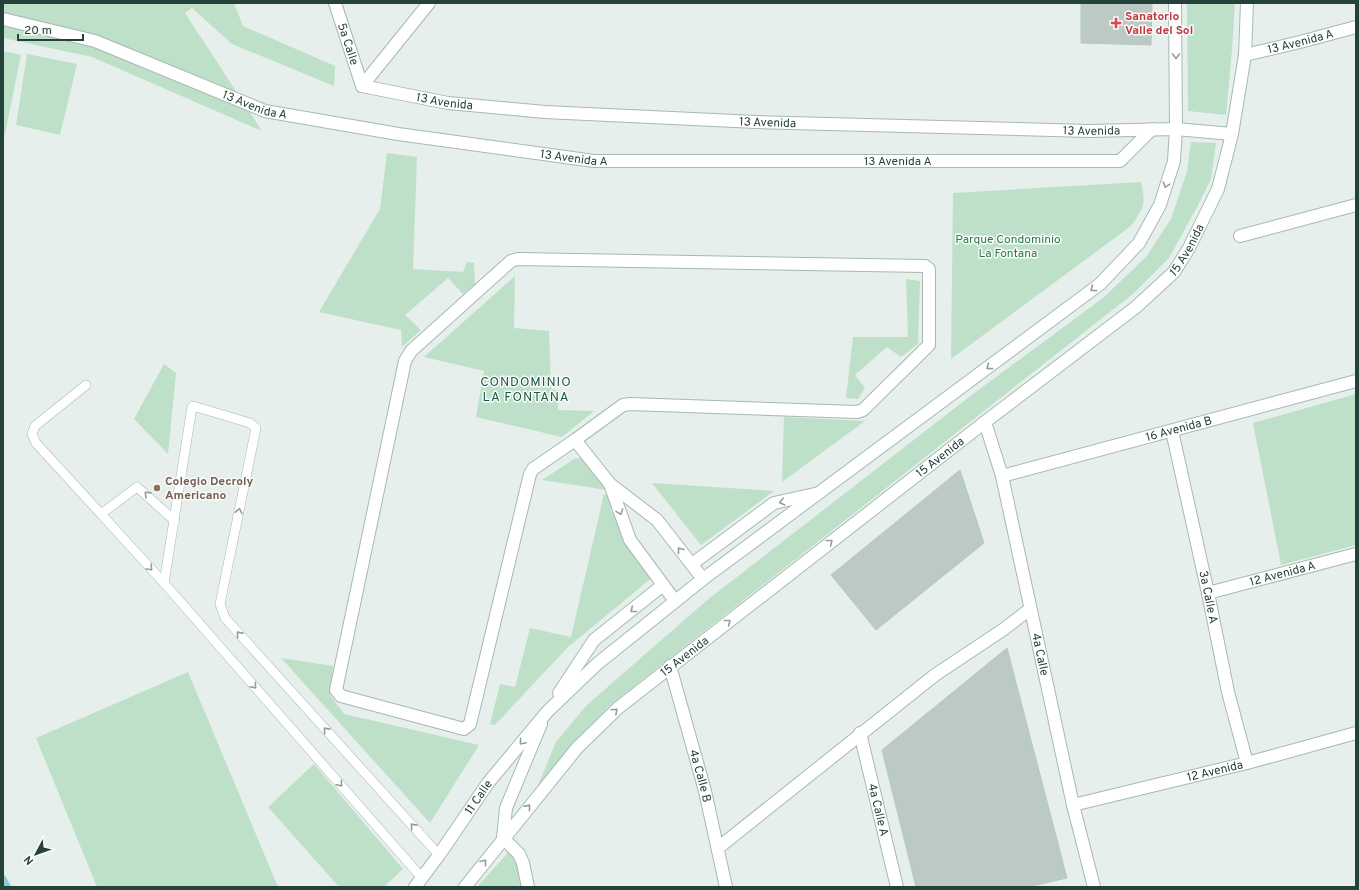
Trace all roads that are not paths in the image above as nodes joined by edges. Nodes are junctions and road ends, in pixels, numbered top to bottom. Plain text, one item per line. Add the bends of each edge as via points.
1 (335, 3) edge
2 (429, 3) edge
3 (1175, 3) edge
4 (1247, 3) edge
5 (3, 19) edge
6 (1356, 27) edge
7 (1244, 55) junction
8 (362, 86) junction
9 (1176, 129) junction
10 (1152, 130) junction
11 (1232, 134) junction
12 (1356, 205) edge
13 (1240, 236) dead end
14 (1356, 381) edge
15 (86, 385) dead end
16 (985, 422) junction
17 (1172, 432) junction
18 (575, 440) junction
19 (1002, 476) junction
20 (610, 484) junction
21 (820, 493) junction
22 (101, 514) junction
23 (175, 521) junction
24 (1356, 554) edge
25 (692, 564) junction
26 (703, 579) junction
27 (164, 583) junction
28 (663, 585) junction
29 (1208, 593) junction
30 (675, 601) junction
31 (1030, 609) junction
32 (670, 666) junction
33 (546, 712) junction
34 (860, 733) junction
35 (1356, 733) edge
36 (1247, 763) junction
37 (1073, 805) junction
38 (504, 838) junction
39 (718, 848) junction
40 (439, 855) junction
41 (419, 882) edge
42 (465, 887) edge
43 (528, 887) edge
44 (726, 887) edge
45 (897, 887) edge
46 (1094, 887) edge

1 - 8 street, 5a Calle
2 - 8 street
3 -> 9 street
4 - 7 street, 15 Avenida
5 - 10 street, 13 Avenida A via 95,40 265,111 398,134 594,161 1120,161
6 - 7 street, 13 Avenida A
7 - 11 street, 15 Avenida
8 - 10 street, 13 Avenida via 448,103 546,112 756,122 1089,131
9 - 10 street, 13 Avenida
9 - 11 street, 13 Avenida
9 -> 21 street via 1174,161 1160,205 1139,243 1100,284
11 - 16 street, 15 Avenida via 1218,189 1189,248 1174,272 1136,307
12 - 13 street
14 - 17 street, 16 Avenida B
15 - 22 lane via 35,426 32,434 36,443
16 - 19 street, 4a Calle
32 -> 16 street, 15 Avenida
17 - 19 street, 16 Avenida B
17 - 29 street, 3a Calle A
18 - 18 street via 623,406 630,404 858,412 863,410 929,344 929,269 926,266 518,259 511,261 411,351 405,361 336,690 340,696 464,729 468,727 530,474 533,469
18 - 20 street
19 - 31 street, 4a Calle
25 -> 20 street via 657,520
20 -> 28 street via 630,540
21 -> 25 street via 774,504
21 - 26 street
23 -> 22 lane via 137,487
22 -> 27 lane
23 - 27 lane
40 -> 23 lane via 225,618 220,604 256,428 253,425 192,407
24 - 29 street, 12 Avenida A
25 - 26 street
26 - 30 street
27 -> 41 lane
28 - 30 street
28 -> 33 street via 594,640
29 - 36 street, 3a Calle A via 1228,692
30 - 33 street via 597,664
31 - 34 street via 1004,630 935,675
31 - 37 street, 4a Calle
38 -> 32 street, 15 Avenida via 577,748 618,708
32 - 39 street, 4a Calle B
33 - 38 street via 506,808
33 -> 40 street, 11 Calle via 488,783
34 - 39 street
34 - 45 street, 4a Calle A
35 - 36 street, 12 Avenida
36 - 37 street, 12 Avenida
37 - 46 street, 4a Calle
42 -> 38 street
38 - 43 street via 519,854
39 - 44 street, 4a Calle B
40 - 41 street, 11 Calle

